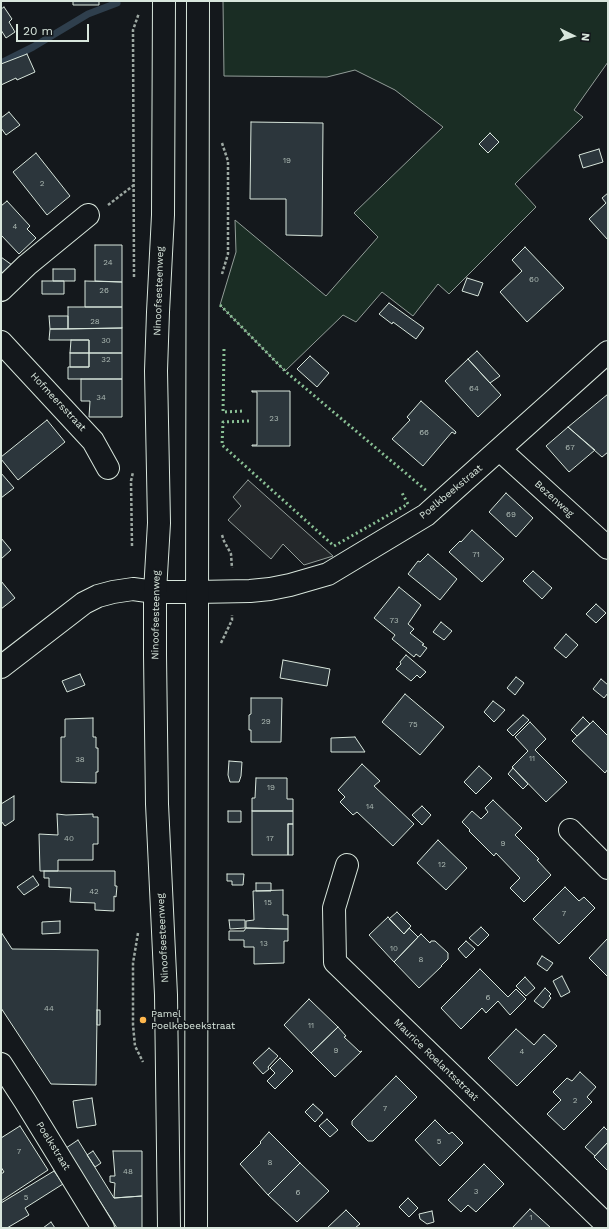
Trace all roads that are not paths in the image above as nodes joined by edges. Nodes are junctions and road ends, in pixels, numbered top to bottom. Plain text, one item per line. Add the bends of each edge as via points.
1 (164, 1) edge
2 (198, 1) edge
3 (88, 215) road end
4 (1, 290) edge
5 (1, 342) edge
6 (608, 352) edge
7 (500, 450) junction
8 (108, 468) dead end
9 (608, 548) edge
10 (155, 592) junction
11 (196, 592) junction
12 (1, 666) edge
13 (570, 830) dead end
14 (347, 865) dead end
15 (608, 868) edge
16 (1, 1064) edge
17 (608, 1226) edge
18 (103, 1228) edge
19 (169, 1228) edge
20 (196, 1228) edge

1 - 10 main road, Ninoofsesteenweg via 163,215 156,371 158,523
2 - 11 main road
3 - 4 main road
5 - 8 main road, Hofmeersstraat via 93,441
6 - 7 main road, Poelkbeekstraat
7 - 9 main road, Bezenweg
7 - 11 main road, Poelkbeekstraat via 426,515 328,574 270,590
10 - 11 main road, Poelkbeekstraat
10 - 12 main road, Poelkbeekstraat via 133,589 98,596 84,603
10 - 19 main road, Ninoofsesteenweg via 157,804 166,995
11 - 20 main road
13 - 15 main road
14 - 17 main road, Maurice Roelantsstraat via 334,908 334,962
16 - 18 main road, Poelkstraat

